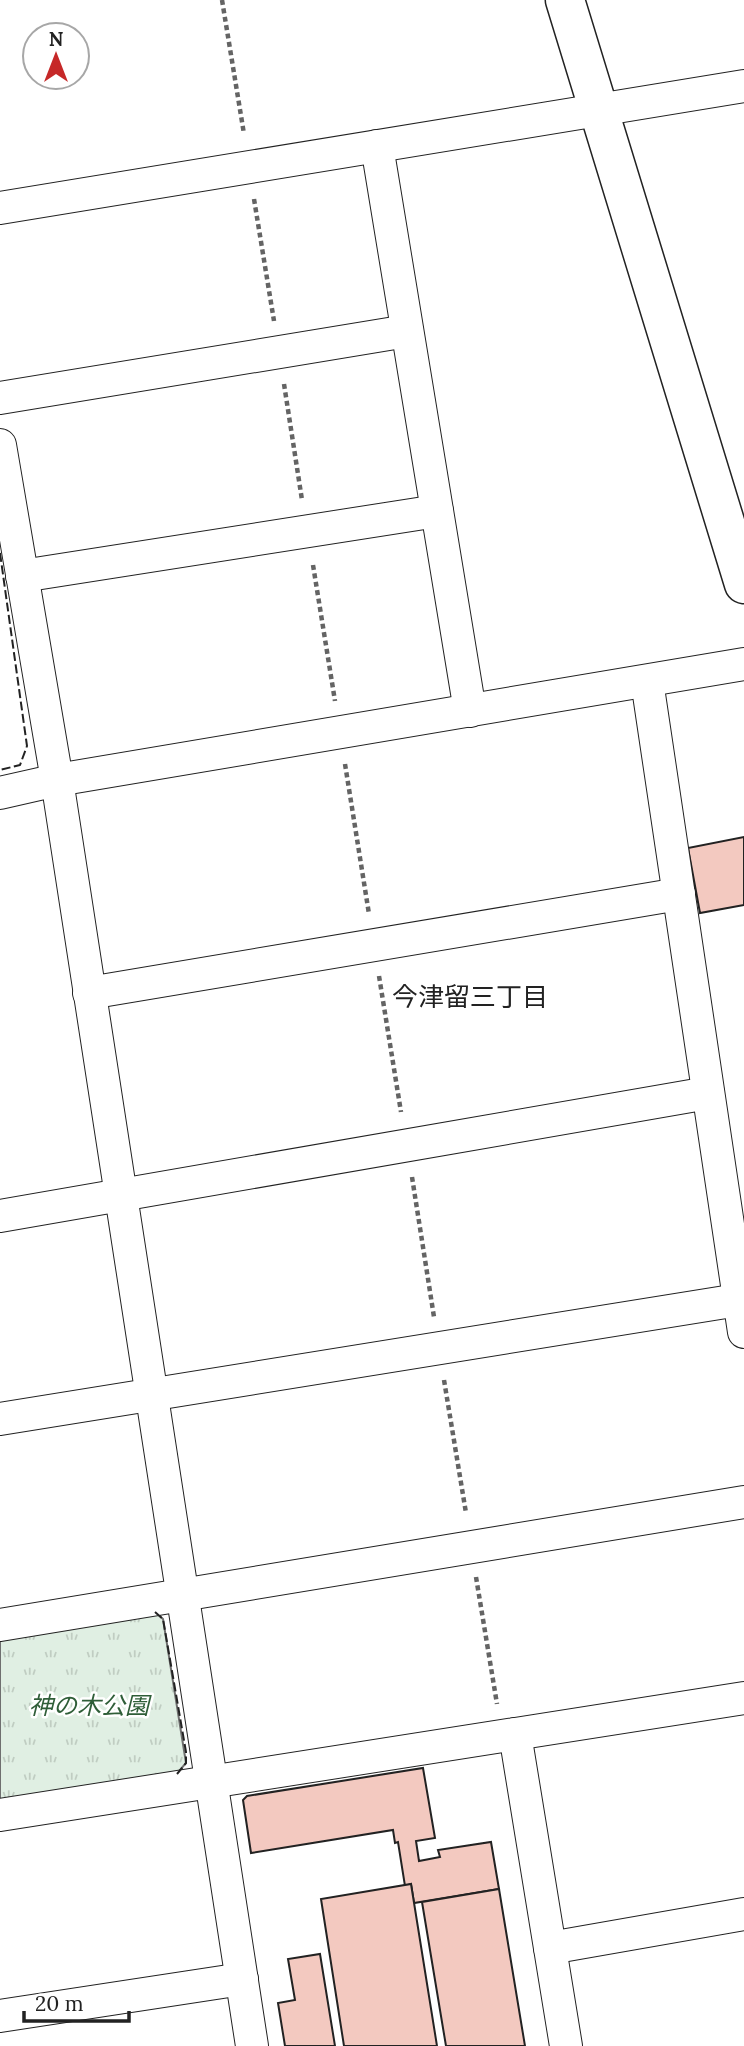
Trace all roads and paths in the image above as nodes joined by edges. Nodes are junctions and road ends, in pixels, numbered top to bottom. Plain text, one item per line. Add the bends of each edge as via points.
1 (222, 0) edge
2 (565, 0) edge
3 (744, 86) edge
4 (599, 110) junction
5 (246, 145) dead end
6 (377, 146) junction
7 (253, 188) dead end
8 (0, 208) edge
9 (274, 326) dead end
10 (407, 331) junction
11 (283, 377) dead end
12 (0, 397) edge
13 (0, 445) edge
14 (303, 505) dead end
15 (437, 511) junction
16 (311, 554) dead end
17 (22, 576) junction
18 (744, 584) edge
19 (744, 664) edge
20 (647, 681) junction
21 (336, 709) dead end
22 (470, 711) junction
23 (344, 753) dead end
24 (57, 780) junction
25 (0, 793) edge
26 (679, 894) junction
27 (370, 919) dead end
28 (378, 971) dead end
29 (89, 993) junction
30 (708, 1093) junction
31 (402, 1120) dead end
32 (410, 1169) dead end
33 (121, 1196) junction
34 (0, 1216) edge
35 (742, 1300) edge
36 (436, 1325) dead end
37 (744, 1332) edge
38 (442, 1367) dead end
39 (152, 1395) junction
40 (0, 1419) edge
41 (744, 1502) edge
42 (467, 1522) dead end
43 (475, 1570) dead end
44 (183, 1595) junction
45 (0, 1625) edge
46 (744, 1698) edge
47 (508, 1735) junction
48 (211, 1781) junction
49 (0, 1815) edge
50 (744, 1914) edge
51 (550, 1948) junction
52 (242, 1979) junction
53 (0, 2016) edge
54 (252, 2046) edge
55 (566, 2046) edge

1 - 5 path
2 - 4 street
3 - 4 street
4 - 6 street
4 - 18 street
6 - 8 street
6 - 10 street
7 - 9 path
10 - 12 street
10 - 15 street
11 - 14 path
13 - 17 street
15 - 17 street
15 - 22 street
16 - 21 path
17 - 24 street
19 - 20 street
20 - 22 street
20 - 26 street
22 - 24 street
23 - 27 path
24 - 25 street
24 - 29 street
26 - 29 street
26 - 30 street
28 - 31 path
29 - 33 street
30 - 33 street
30 - 35 street
32 - 36 path
33 - 34 street
33 - 39 street
35 - 37 street
35 - 39 street
38 - 42 path
39 - 40 street
39 - 44 street
41 - 44 street
43 - 47 path
44 - 45 street
44 - 48 street
46 - 47 street
47 - 48 street
47 - 51 street
48 - 49 street
48 - 52 street
50 - 51 street
51 - 55 street
52 - 53 street
52 - 54 street

